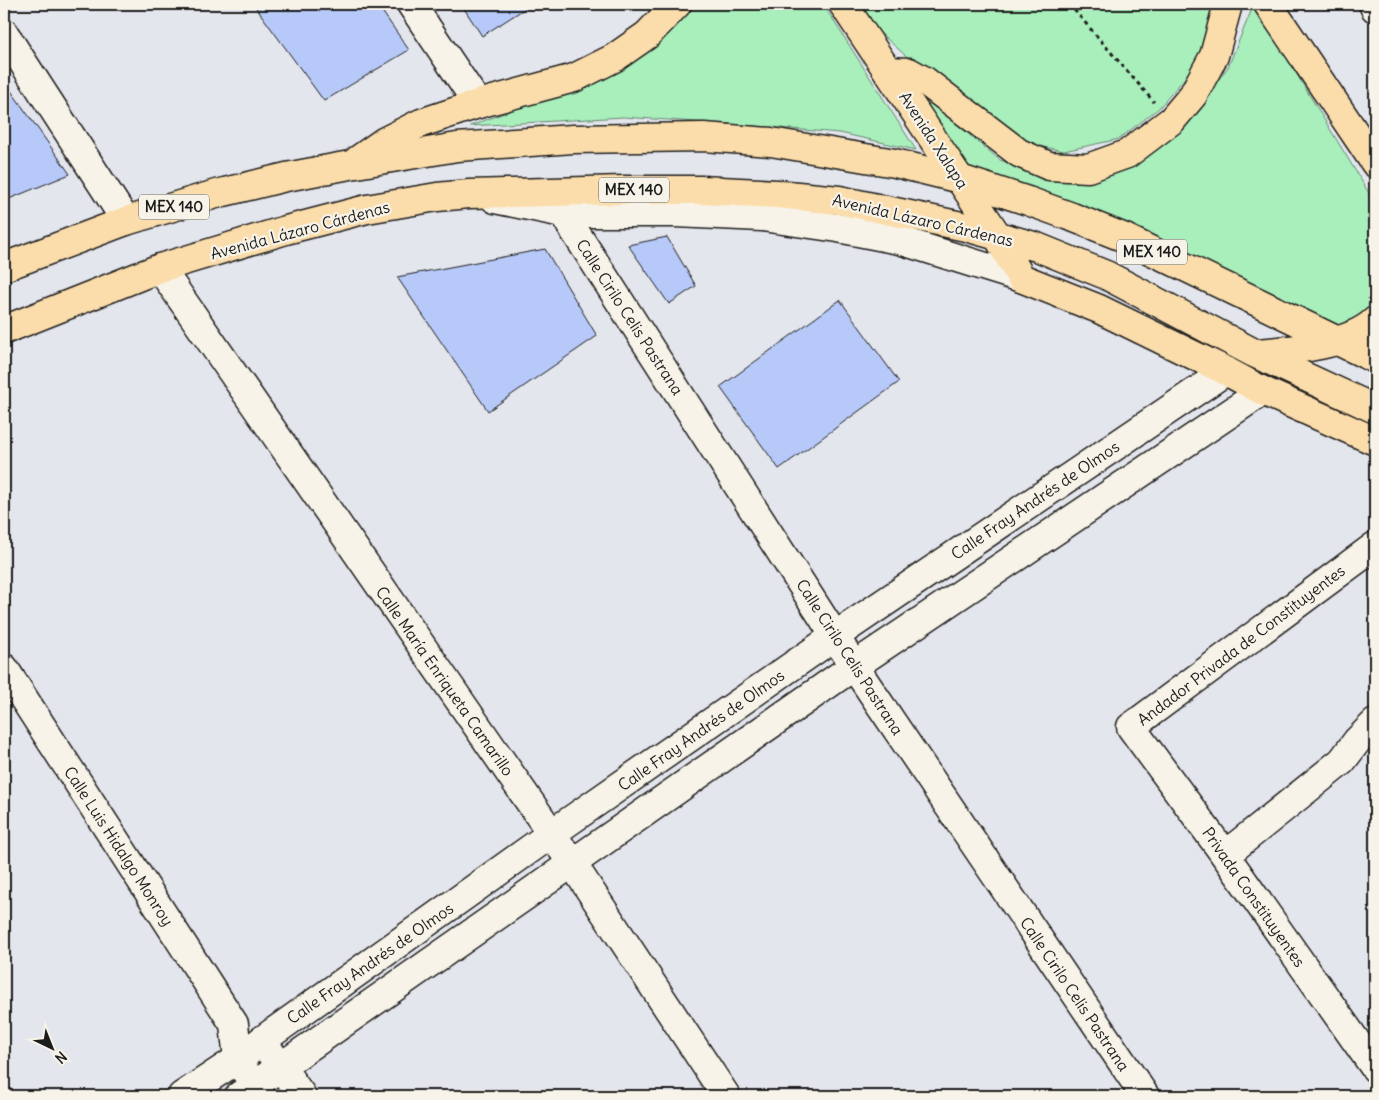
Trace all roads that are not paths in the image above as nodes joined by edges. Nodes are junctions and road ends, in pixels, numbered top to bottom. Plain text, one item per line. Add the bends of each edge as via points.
1 (411, 4) edge
2 (677, 4) edge
3 (844, 4) edge
4 (1228, 4) edge
5 (1268, 4) edge
6 (1372, 4) edge
7 (1375, 8) edge
8 (4, 33) edge
9 (888, 71) junction
10 (478, 104) junction
11 (1375, 163) edge
12 (350, 165) junction
13 (960, 179) junction
14 (469, 194) junction
15 (563, 213) junction
16 (126, 221) junction
17 (997, 235) junction
18 (4, 267) edge
19 (160, 268) junction
20 (1021, 278) junction
21 (1375, 321) edge
22 (4, 330) edge
23 (1338, 341) junction
24 (1254, 353) junction
25 (1375, 359) edge
26 (1226, 371) junction
27 (1264, 391) junction
28 (1375, 409) edge
29 (1375, 441) edge
30 (1375, 546) edge
31 (835, 636) junction
32 (854, 666) junction
33 (4, 668) edge
34 (1375, 724) edge
35 (1131, 727) joint
36 (551, 834) junction
37 (1225, 855) junction
38 (572, 863) junction
39 (234, 1024) junction
40 (261, 1040) junction
41 (238, 1059) junction
42 (281, 1067) junction
43 (1375, 1068) edge
44 (252, 1093) edge
45 (182, 1096) edge
46 (302, 1096) edge
47 (726, 1096) edge
48 (1145, 1096) edge

1 - 10 street
2 - 10 main road via 647,35 614,58 574,78
3 - 9 main road, Avenida Xalapa
4 - 9 main road via 1214,56 1194,95 1172,120 1127,154 1088,168 1049,166 1020,153 925,81 908,72
5 - 11 main road
6 - 7 street
8 - 16 street
9 - 13 main road, Avenida Xalapa
10 - 12 main road via 422,123 385,141
12 - 13 main road, MEX 140 via 457,147 573,139 704,137 771,142 835,152
12 - 16 main road, MEX 140 via 216,194
13 - 17 main road, Avenida Xalapa
13 - 23 main road, MEX 140 via 1072,216 1125,238
14 - 15 street
14 - 17 main road, Avenida Lázaro Cárdenas / MEX 140 via 624,190 777,194 839,200
14 - 19 main road, Avenida Lázaro Cárdenas / MEX 140 via 367,209
15 - 20 street via 752,216 828,226 899,240
15 - 31 street, Calle Cirilo Celis Pastrana
16 - 18 main road, MEX 140
17 - 20 main road, Avenida Xalapa
17 - 24 main road, Avenida Lázaro Cárdenas / MEX 140 via 1037,247 1106,275
19 - 22 main road, Avenida Lázaro Cárdenas / MEX 140
19 - 36 street, Calle María Enriqueta Camarillo
20 - 26 main road via 1099,309
21 - 23 main road
23 - 24 main road
23 - 25 main road, MEX 140
24 - 28 main road, Avenida Lázaro Cárdenas / MEX 140
26 - 27 main road
26 - 31 street, Calle Fray Andrés de Olmos
27 - 29 main road
27 - 32 street, Calle Fray Andrés de Olmos
30 - 35 street, Andador Privada de Constituyentes
31 - 32 street, Calle Cirilo Celis Pastrana
31 - 36 street, Calle Fray Andrés de Olmos
32 - 38 street, Calle Fray Andrés de Olmos
32 - 48 street, Calle Cirilo Celis Pastrana
33 - 39 street, Calle Luis Hidalgo Monroy
34 - 37 street via 1356,741 1342,762
35 - 37 street, Privada Constituyentes
36 - 38 street, Calle María Enriqueta Camarillo
36 - 40 street, Calle Fray Andrés de Olmos
37 - 43 street, Privada Constituyentes
38 - 42 street, Calle Fray Andrés de Olmos
38 - 47 street, Calle María Enriqueta Camarillo
39 - 40 street, Calle Luis Hidalgo Monroy
39 - 41 street, Calle Luis Hidalgo Monroy
40 - 41 street, Calle Fray Andrés de Olmos
40 - 42 street, Calle Luis Hidalgo Monroy
41 - 44 street, Calle Luis Hidalgo Monroy
41 - 45 street, Calle Fray Andrés de Olmos
42 - 44 street, Calle Fray Andrés de Olmos
42 - 46 street, Calle Luis Hidalgo Monroy

